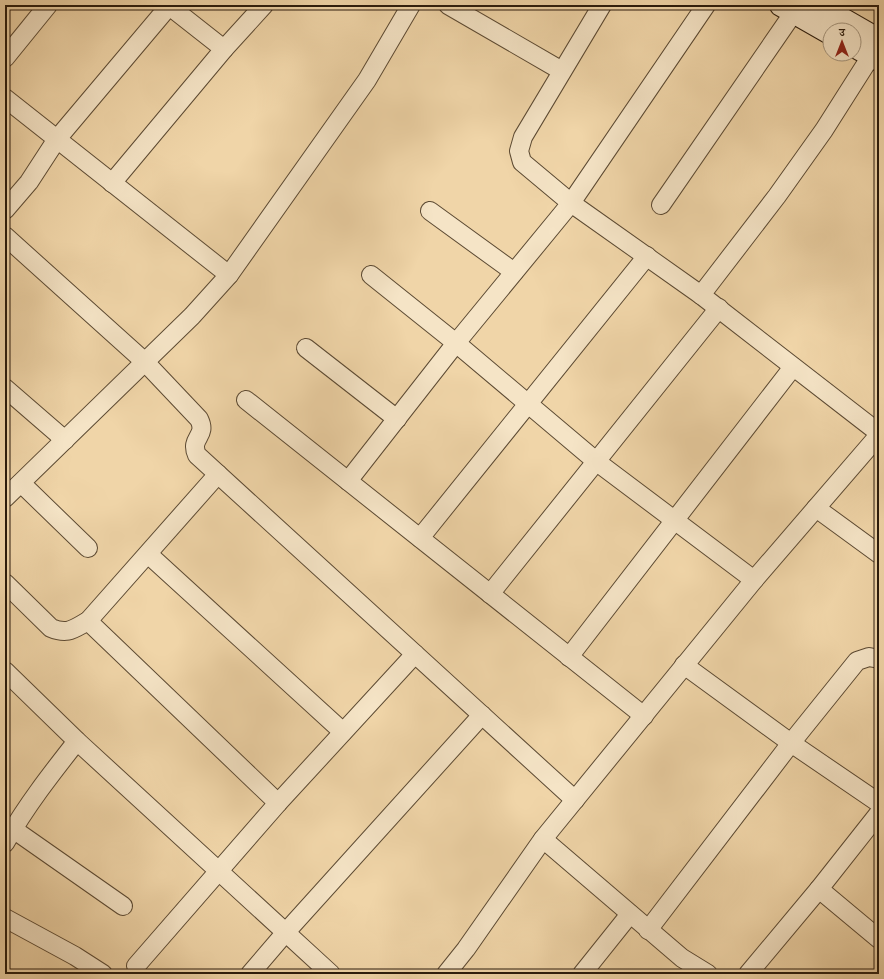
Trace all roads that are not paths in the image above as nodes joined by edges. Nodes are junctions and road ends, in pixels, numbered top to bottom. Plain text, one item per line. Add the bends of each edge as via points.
1 (48, 5) edge
2 (264, 5) edge
3 (411, 5) edge
4 (448, 5) edge
5 (602, 5) edge
6 (706, 5) edge
7 (818, 5) edge
8 (169, 6) edge
9 (787, 9) edge
10 (822, 29) edge
11 (224, 49) junction
12 (871, 51) edge
13 (5, 58) edge
14 (562, 71) junction
15 (5, 98) edge
16 (57, 139) junction
17 (112, 183) junction
18 (571, 203) junction
19 (661, 205) dead end
20 (5, 210) edge
21 (430, 211) dead end
22 (5, 236) edge
23 (647, 256) junction
24 (514, 272) junction
25 (371, 274) dead end
26 (229, 275) junction
27 (701, 295) junction
28 (718, 308) junction
29 (456, 343) junction
30 (306, 348) dead end
31 (145, 362) junction
32 (793, 367) junction
33 (5, 388) edge
34 (246, 400) dead end
35 (528, 403) junction
36 (397, 419) junction
37 (879, 434) edge
38 (65, 440) junction
39 (597, 462) junction
40 (218, 474) junction
41 (348, 481) junction
42 (21, 483) junction
43 (5, 498) edge
44 (816, 508) junction
45 (674, 520) junction
46 (420, 538) junction
47 (88, 548) dead end
48 (148, 554) junction
49 (879, 554) edge
50 (754, 580) junction
51 (5, 583) edge
52 (490, 594) junction
53 (88, 621) junction
54 (415, 654) junction
55 (569, 657) junction
56 (879, 659) edge
57 (684, 665) junction
58 (5, 671) edge
59 (482, 715) junction
60 (644, 716) junction
61 (343, 732) junction
62 (77, 741) junction
63 (791, 743) junction
64 (575, 800) junction
65 (278, 803) junction
66 (879, 803) edge
67 (879, 813) edge
68 (9, 836) edge
69 (543, 839) junction
70 (219, 872) junction
71 (819, 889) junction
72 (123, 906) dead end
73 (630, 914) junction
74 (5, 918) edge
75 (648, 930) junction
76 (286, 932) junction
77 (879, 939) edge
78 (136, 966) dead end
79 (103, 974) edge
80 (250, 974) edge
81 (331, 974) edge
82 (446, 974) edge
83 (582, 974) edge
84 (708, 974) edge
85 (748, 974) edge

1 - 13 street
2 - 11 street
3 - 26 street via 366,80
4 - 14 street
5 - 14 street
6 - 18 street
7 - 12 main road
8 - 11 street
8 - 16 street
9 - 10 main road
9 - 19 street
11 - 17 street
12 - 27 street via 824,130
14 - 18 street via 523,137 519,151 522,162
15 - 16 street
16 - 17 street
16 - 20 street via 28,182
17 - 26 street
18 - 23 street
18 - 24 street
21 - 24 street
22 - 31 street
23 - 27 street
23 - 35 street
24 - 29 street
25 - 29 street
26 - 31 street
27 - 28 street
28 - 32 street
28 - 39 street
29 - 35 street
29 - 36 street
30 - 36 street
31 - 38 street
31 - 40 street via 199,419 202,432 194,448 197,455
32 - 37 street
32 - 45 street
33 - 38 street
34 - 41 street
35 - 39 street
35 - 46 street
36 - 41 street
37 - 44 street
38 - 42 street
39 - 45 street
39 - 52 street
40 - 48 street
40 - 54 street
41 - 46 street
42 - 43 street
42 - 47 street
44 - 49 street
44 - 50 street
45 - 50 street
45 - 55 street
46 - 52 street
48 - 53 street
48 - 61 street
50 - 57 street
51 - 53 street via 51,628 60,632 71,630
52 - 55 street
53 - 65 street
54 - 59 street
54 - 61 street
55 - 60 street
56 - 63 street via 869,657 857,661
57 - 60 street
57 - 63 street
58 - 62 street
59 - 64 street
59 - 76 street
60 - 64 street
61 - 65 street
62 - 68 street via 22,814
62 - 70 street
63 - 66 street
63 - 75 street
64 - 69 street
65 - 70 street
67 - 71 street
68 - 72 street
69 - 73 street
69 - 82 street
70 - 76 street
70 - 78 street
71 - 77 street
71 - 85 street
73 - 75 street
73 - 83 street
74 - 79 street
75 - 84 street via 682,958
76 - 80 street
76 - 81 street

